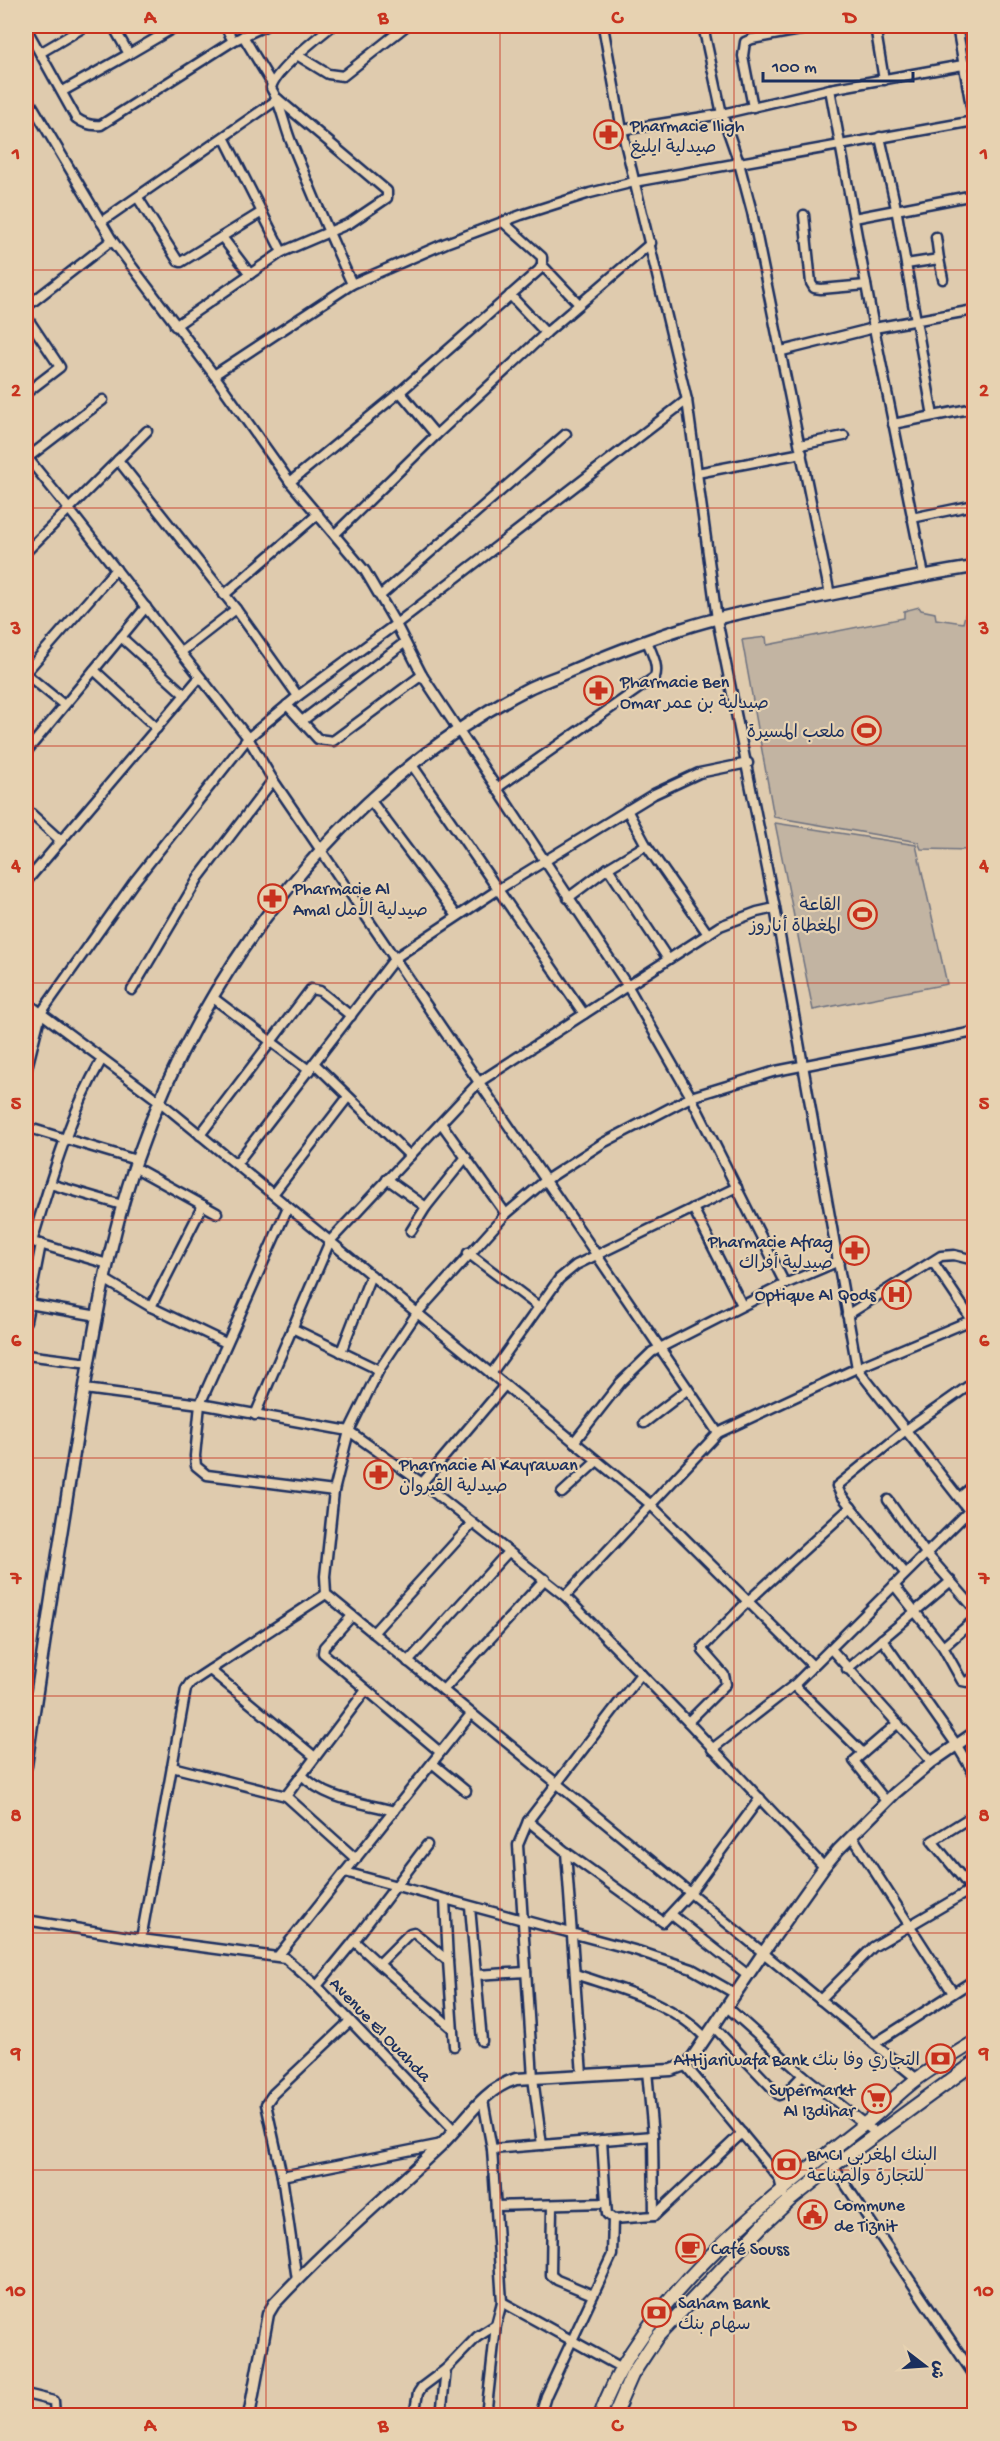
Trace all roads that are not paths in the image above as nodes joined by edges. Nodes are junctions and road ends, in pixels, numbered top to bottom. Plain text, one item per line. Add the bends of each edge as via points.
1 (86, 26) edge
2 (114, 26) edge
3 (177, 26) edge
4 (225, 26) edge
5 (265, 26) edge
6 (332, 26) edge
7 (406, 26) edge
8 (603, 26) edge
9 (703, 26) edge
10 (822, 26) edge
11 (875, 26) edge
12 (957, 26) edge
13 (26, 28) edge
14 (243, 36) junction
15 (233, 41) junction
16 (40, 53) junction
17 (129, 54) junction
18 (297, 55) junction
19 (975, 63) edge
20 (965, 66) junction
21 (885, 80) junction
22 (272, 84) junction
23 (830, 89) junction
24 (63, 91) junction
25 (26, 95) edge
26 (278, 99) junction
27 (753, 107) junction
28 (722, 114) junction
29 (974, 122) edge
30 (622, 130) junction
31 (224, 137) junction
32 (880, 137) junction
33 (841, 144) junction
34 (739, 163) junction
35 (634, 182) junction
36 (975, 195) edge
37 (138, 198) junction
38 (896, 208) junction
39 (262, 212) junction
40 (804, 215) dead end
41 (854, 218) junction
42 (101, 222) junction
43 (503, 222) junction
44 (328, 232) junction
45 (222, 237) junction
46 (936, 237) dead end
47 (112, 240) junction
48 (651, 243) junction
49 (282, 252) junction
50 (939, 259) junction
51 (906, 264) junction
52 (542, 265) junction
53 (250, 274) junction
54 (943, 279) dead end
55 (352, 284) junction
56 (866, 285) junction
57 (510, 296) junction
58 (579, 304) junction
59 (26, 307) edge
60 (975, 310) edge
61 (26, 316) edge
62 (916, 320) junction
63 (175, 326) junction
64 (874, 328) junction
65 (546, 333) junction
66 (782, 351) junction
67 (214, 375) junction
68 (400, 392) junction
69 (26, 393) edge
70 (103, 400) dead end
71 (687, 400) junction
72 (973, 408) edge
73 (933, 416) junction
74 (893, 424) junction
75 (975, 424) edge
76 (147, 431) dead end
77 (566, 434) dead end
78 (436, 435) junction
79 (844, 436) dead end
80 (801, 449) junction
81 (26, 458) edge
82 (118, 460) junction
83 (697, 473) junction
84 (290, 482) junction
85 (975, 505) edge
86 (68, 508) junction
87 (318, 514) junction
88 (912, 518) junction
89 (335, 534) junction
90 (27, 548) edge
91 (975, 567) edge
92 (116, 569) junction
93 (924, 575) junction
94 (224, 595) junction
95 (830, 595) junction
96 (380, 596) junction
97 (146, 607) junction
98 (236, 609) junction
99 (717, 618) junction
100 (396, 624) junction
101 (121, 637) junction
102 (646, 640) junction
103 (404, 643) junction
104 (182, 652) junction
105 (94, 670) junction
106 (26, 673) edge
107 (422, 675) junction
108 (201, 676) junction
109 (184, 695) junction
110 (298, 696) junction
111 (64, 705) junction
112 (287, 705) junction
113 (302, 722) junction
114 (157, 728) junction
115 (459, 731) junction
116 (248, 738) junction
117 (26, 752) edge
118 (748, 763) junction
119 (412, 765) junction
120 (273, 780) junction
121 (497, 788) junction
122 (371, 801) junction
123 (26, 809) edge
124 (627, 810) junction
125 (61, 841) junction
126 (646, 845) junction
127 (321, 850) junction
128 (546, 860) junction
129 (608, 868) junction
130 (26, 882) edge
131 (499, 889) junction
132 (568, 898) junction
133 (775, 908) junction
134 (457, 916) junction
135 (708, 934) junction
136 (395, 958) junction
137 (669, 958) junction
138 (627, 985) junction
139 (132, 990) dead end
140 (213, 997) junction
141 (26, 1002) edge
142 (584, 1014) junction
143 (40, 1015) junction
144 (351, 1017) junction
145 (26, 1021) edge
146 (975, 1032) edge
147 (271, 1040) junction
148 (102, 1059) junction
149 (804, 1066) junction
150 (312, 1067) junction
151 (26, 1072) edge
152 (479, 1082) junction
153 (348, 1096) junction
154 (691, 1097) junction
155 (159, 1101) junction
156 (441, 1123) junction
157 (26, 1127) edge
158 (200, 1135) junction
159 (65, 1139) junction
160 (410, 1156) junction
161 (466, 1157) junction
162 (135, 1163) junction
163 (236, 1164) junction
164 (387, 1179) junction
165 (546, 1180) junction
166 (50, 1184) junction
167 (737, 1187) junction
168 (273, 1194) junction
169 (122, 1205) junction
170 (203, 1205) junction
171 (288, 1207) junction
172 (426, 1207) junction
173 (693, 1208) junction
174 (217, 1213) dead end
175 (506, 1214) junction
176 (411, 1231) dead end
177 (330, 1241) junction
178 (33, 1242) edge
179 (468, 1253) junction
180 (596, 1254) junction
181 (975, 1260) edge
182 (839, 1261) junction
183 (933, 1262) junction
184 (108, 1264) junction
185 (371, 1275) junction
186 (104, 1279) junction
187 (785, 1284) junction
188 (29, 1304) junction
189 (742, 1305) junction
190 (150, 1306) junction
191 (539, 1307) junction
192 (417, 1313) junction
193 (846, 1315) junction
194 (98, 1316) junction
195 (973, 1319) edge
196 (26, 1321) edge
197 (292, 1328) junction
198 (226, 1343) junction
199 (659, 1347) junction
200 (341, 1352) junction
201 (26, 1355) edge
202 (89, 1363) junction
203 (857, 1368) junction
204 (379, 1370) junction
205 (491, 1374) junction
206 (975, 1382) edge
207 (505, 1385) junction
208 (85, 1389) junction
209 (688, 1389) junction
210 (200, 1404) junction
211 (255, 1415) junction
212 (644, 1423) dead end
213 (906, 1430) junction
214 (349, 1431) junction
215 (718, 1433) junction
216 (574, 1442) junction
217 (597, 1461) junction
218 (422, 1483) junction
219 (975, 1485) edge
220 (334, 1491) junction
221 (562, 1493) dead end
222 (960, 1497) junction
223 (888, 1500) dead end
224 (650, 1504) junction
225 (851, 1507) junction
226 (972, 1514) edge
227 (472, 1524) junction
228 (508, 1552) junction
229 (926, 1552) junction
230 (905, 1573) junction
231 (544, 1578) junction
232 (951, 1581) junction
233 (894, 1586) junction
234 (326, 1594) junction
235 (566, 1596) junction
236 (747, 1602) junction
237 (975, 1608) edge
238 (916, 1611) junction
239 (352, 1616) junction
240 (975, 1620) edge
241 (373, 1633) junction
242 (882, 1639) junction
243 (943, 1647) junction
244 (831, 1649) junction
245 (408, 1662) junction
246 (812, 1665) junction
247 (847, 1668) junction
248 (210, 1670) junction
249 (641, 1674) junction
250 (975, 1676) edge
251 (794, 1685) junction
252 (366, 1690) junction
253 (443, 1690) junction
254 (471, 1714) junction
255 (688, 1722) junction
256 (898, 1723) junction
257 (975, 1733) edge
258 (956, 1744) junction
259 (712, 1749) junction
260 (440, 1752) junction
261 (863, 1753) junction
262 (315, 1757) junction
263 (932, 1762) junction
264 (432, 1763) junction
265 (26, 1766) edge
266 (172, 1767) junction
267 (975, 1774) edge
268 (302, 1775) junction
269 (556, 1783) junction
270 (466, 1791) dead end
271 (286, 1796) junction
272 (760, 1798) junction
273 (886, 1801) junction
274 (394, 1810) junction
275 (975, 1815) edge
276 (528, 1821) junction
277 (852, 1836) junction
278 (427, 1845) dead end
279 (566, 1852) junction
280 (356, 1859) junction
281 (824, 1867) junction
282 (345, 1872) junction
283 (394, 1887) junction
284 (973, 1890) edge
285 (690, 1893) junction
286 (445, 1900) junction
287 (470, 1907) junction
288 (672, 1915) junction
289 (26, 1920) edge
290 (522, 1920) junction
291 (910, 1924) junction
292 (573, 1932) junction
293 (141, 1939) junction
294 (354, 1941) junction
295 (763, 1953) junction
296 (278, 1956) junction
297 (448, 1961) junction
298 (379, 1964) junction
299 (526, 1972) junction
300 (575, 1974) junction
301 (476, 1975) junction
302 (748, 1975) junction
303 (975, 1980) edge
304 (317, 1986) junction
305 (953, 1992) junction
306 (736, 1994) junction
307 (820, 2000) junction
308 (727, 2007) junction
309 (350, 2022) junction
310 (714, 2027) junction
311 (453, 2029) junction
312 (706, 2038) junction
313 (482, 2041) dead end
314 (975, 2042) edge
315 (874, 2044) junction
316 (454, 2046) dead end
317 (949, 2058) junction
318 (975, 2062) edge
319 (685, 2065) junction
320 (647, 2071) junction
321 (958, 2073) junction
322 (582, 2075) junction
323 (803, 2075) junction
324 (533, 2078) junction
325 (917, 2079) junction
326 (483, 2100) junction
327 (865, 2124) junction
328 (455, 2131) junction
329 (742, 2133) junction
330 (877, 2134) junction
331 (653, 2136) junction
332 (602, 2140) junction
333 (442, 2144) junction
334 (542, 2145) junction
335 (492, 2149) junction
336 (833, 2166) junction
337 (282, 2176) junction
338 (784, 2183) junction
339 (799, 2193) junction
340 (789, 2201) junction
341 (606, 2203) junction
342 (552, 2205) junction
343 (496, 2206) junction
344 (654, 2216) junction
345 (613, 2219) junction
346 (297, 2280) junction
347 (593, 2295) junction
348 (502, 2302) junction
349 (495, 2325) junction
350 (572, 2341) junction
351 (620, 2367) junction
352 (446, 2369) junction
353 (975, 2375) edge
354 (26, 2394) edge
355 (55, 2415) edge
356 (249, 2415) edge
357 (414, 2415) edge
358 (441, 2415) edge
359 (486, 2415) edge
360 (540, 2415) edge
361 (600, 2415) edge
362 (614, 2415) edge

1 - 16 street
2 - 17 street
3 - 17 street
4 - 15 street
5 - 14 street
6 - 18 street
7 - 18 street via 343,76 328,74
8 - 30 street
9 - 28 street
10 - 27 street via 745,42 743,56
11 - 21 street
12 - 20 street
13 - 16 street
14 - 15 street
14 - 22 street
15 - 24 street via 101,125 87,125 76,118
16 - 24 street
17 - 24 street
18 - 22 street
19 - 20 street
20 - 21 street
20 - 29 street
21 - 23 street
22 - 26 street
23 - 27 street
23 - 33 street
25 - 42 street
26 - 31 street
26 - 44 street via 289,137
26 - 44 street via 387,191 383,203
27 - 28 street
28 - 30 street
28 - 34 street
29 - 32 street
30 - 35 street
31 - 37 street
31 - 39 street
32 - 33 street
32 - 38 street
33 - 34 street
33 - 41 street
34 - 35 street
34 - 66 street
35 - 43 street
35 - 48 street
36 - 38 street
37 - 42 street
37 - 45 street via 179,261 184,262
38 - 41 street
38 - 51 street
39 - 45 street
39 - 49 street
40 - 56 street via 814,288
41 - 56 street
42 - 47 street
43 - 52 street via 542,257
43 - 55 street
44 - 49 street
44 - 55 street
45 - 53 street
46 - 50 street
47 - 59 street
47 - 63 street
48 - 58 street
48 - 71 street
49 - 53 street
50 - 51 street
50 - 54 street
51 - 62 street
52 - 57 street
52 - 58 street
53 - 63 street
55 - 67 street
56 - 64 street
57 - 65 street
57 - 68 street
58 - 65 street
60 - 62 street
61 - 69 street via 60,367
62 - 64 street
62 - 73 street
63 - 67 street
64 - 66 street
64 - 74 street
65 - 78 street
66 - 80 street
67 - 84 street
68 - 78 street
68 - 84 street
70 - 81 street
71 - 83 street
71 - 100 street
72 - 73 street
72 - 75 street
73 - 74 street
74 - 88 street
76 - 82 street
77 - 96 street
78 - 89 street
79 - 80 street
80 - 83 street
80 - 95 street
81 - 86 street
82 - 86 street
82 - 94 street
83 - 99 street
84 - 87 street
85 - 88 street
86 - 90 street
86 - 92 street
87 - 89 street
87 - 94 street
88 - 93 street
89 - 96 street
91 - 93 street
92 - 97 street
92 - 106 street
93 - 95 street
94 - 98 street
95 - 99 street
96 - 100 street
97 - 101 street
97 - 104 street
98 - 104 street
98 - 110 street
99 - 102 street
99 - 118 street
100 - 103 street
100 - 110 street
101 - 105 street
101 - 109 street
102 - 115 street via 531,687
102 - 121 street via 655,663 655,677
103 - 107 street
103 - 113 street
104 - 108 street
105 - 111 street
105 - 114 street
106 - 111 street
107 - 113 street via 333,741 318,739
107 - 115 street
108 - 109 street
108 - 116 street
109 - 114 street
110 - 112 street
111 - 117 street
112 - 113 street
112 - 116 street
114 - 125 street
115 - 119 street
115 - 121 street
116 - 120 street
116 - 143 street via 135,882
118 - 124 street via 699,772
118 - 133 street
119 - 122 street
119 - 131 street
120 - 127 street
120 - 139 street via 199,877
121 - 128 street
122 - 127 street
122 - 134 street
123 - 125 street
124 - 126 street
124 - 128 street
125 - 130 street
126 - 129 street
126 - 135 street
127 - 136 street
127 - 140 street via 283,894
128 - 131 street
128 - 132 street
129 - 132 street
129 - 137 street
131 - 134 street
131 - 142 street
132 - 138 street
133 - 135 street via 736,919
133 - 149 street
134 - 136 street
135 - 137 street
136 - 144 street
136 - 152 street
137 - 138 street
138 - 142 street
138 - 154 street
140 - 147 street
140 - 155 street
141 - 143 street
142 - 152 street
143 - 145 street
143 - 148 street
143 - 151 street
144 - 147 street via 320,991 311,989
144 - 150 street
146 - 149 street
147 - 150 street
147 - 158 street
148 - 155 street
148 - 159 street
149 - 154 street
149 - 182 street
150 - 153 street
150 - 163 street
152 - 156 street
152 - 165 street
153 - 160 street
153 - 168 street
154 - 165 street via 603,1143
154 - 167 street
155 - 158 street
155 - 162 street
156 - 160 street
156 - 161 street
157 - 159 street
158 - 163 street
159 - 162 street
159 - 166 street
160 - 164 street
161 - 172 street
161 - 175 street
162 - 169 street
162 - 170 street
163 - 168 street
164 - 172 street
164 - 177 street
165 - 175 street
165 - 180 street
166 - 169 street
166 - 178 street
167 - 173 street
167 - 187 street
168 - 171 street
169 - 184 street
170 - 174 street
170 - 190 street
171 - 177 street
171 - 198 street
172 - 176 street
173 - 180 street
173 - 189 street
175 - 179 street
177 - 185 street
177 - 197 street
178 - 184 street
178 - 188 street
179 - 191 street
179 - 192 street
180 - 191 street via 564,1275
180 - 199 street
181 - 183 street via 947,1255
182 - 187 street
182 - 193 street
183 - 193 street
183 - 195 street
184 - 186 street
185 - 192 street
185 - 200 street
186 - 190 street
186 - 194 street
187 - 189 street
188 - 194 street
188 - 196 street
189 - 199 street
190 - 198 street
191 - 205 street
192 - 204 street
192 - 205 street
193 - 203 street
194 - 202 street
195 - 203 street
197 - 200 street
197 - 211 street
198 - 210 street
199 - 209 street
199 - 216 street via 621,1382
200 - 204 street
201 - 202 street
202 - 208 street
203 - 213 street
203 - 215 street
204 - 214 street
205 - 207 street
206 - 213 street
207 - 216 street
207 - 218 street
208 - 210 street
208 - 265 street
209 - 212 street
209 - 215 street
210 - 211 street
210 - 220 street via 195,1456 201,1472
211 - 214 street
213 - 222 street
213 - 225 street via 838,1483 837,1489
214 - 218 street
214 - 220 street
215 - 224 street
216 - 217 street
217 - 221 street
217 - 224 street
218 - 227 street
219 - 222 street
220 - 234 street
222 - 226 street
223 - 229 street
224 - 235 street
224 - 236 street
225 - 230 street
225 - 236 street
226 - 229 street
227 - 228 street
227 - 241 street
228 - 231 street
228 - 245 street
229 - 230 street
229 - 232 street
230 - 233 street
231 - 235 street
231 - 253 street
232 - 237 street
232 - 238 street
233 - 238 street
233 - 244 street
234 - 239 street
234 - 248 street
235 - 249 street
236 - 246 street
236 - 255 street via 702,1649 724,1675 726,1684
238 - 242 street
238 - 243 street
239 - 241 street
239 - 252 street via 322,1653
240 - 243 street
241 - 245 street
242 - 247 street
242 - 258 street
243 - 250 street via 962,1681
244 - 246 street
244 - 247 street
245 - 253 street
246 - 251 street
247 - 256 street
248 - 262 street
248 - 266 street via 186,1689
249 - 255 street
249 - 269 street
251 - 259 street
251 - 261 street
252 - 260 street
252 - 262 street
253 - 254 street
254 - 260 street
254 - 269 street
255 - 259 street
256 - 261 street
256 - 263 street
257 - 258 street
258 - 263 street
258 - 267 street
259 - 272 street
260 - 264 street
261 - 273 street via 854,1763
262 - 268 street
263 - 273 street
264 - 270 street
264 - 274 street
266 - 271 street
266 - 293 street
268 - 271 street
268 - 274 street via 328,1794
269 - 276 street
269 - 285 street
271 - 280 street
272 - 281 street
272 - 285 street
273 - 277 street
274 - 280 street
275 - 284 street via 932,1840
276 - 279 street
276 - 290 street via 518,1845
277 - 281 street
277 - 291 street
278 - 283 street
279 - 288 street via 660,1921 665,1922
279 - 292 street
280 - 282 street
281 - 295 street
282 - 283 street
282 - 296 street
283 - 286 street
283 - 294 street
284 - 291 street
285 - 288 street
285 - 295 street
286 - 287 street
286 - 297 street
287 - 290 street
287 - 301 street
288 - 302 street
289 - 293 street
290 - 292 street
290 - 299 street
291 - 305 street
291 - 307 street via 864,1954
292 - 300 street
292 - 306 street via 681,1965
293 - 296 street
294 - 298 street
294 - 304 street
295 - 302 street
295 - 307 street
296 - 304 street, Avenue El Ouahda via 293,1963
297 - 298 street via 411,1932
297 - 311 street
298 - 311 street
299 - 301 street
299 - 324 street
300 - 312 street via 663,2005
300 - 322 street
301 - 313 street
302 - 306 street
303 - 305 street
304 - 309 street, Avenue El Ouahda
305 - 315 street
306 - 308 street
307 - 315 street
308 - 310 street
308 - 323 street
309 - 328 street, Avenue El Ouahda
309 - 337 street via 269,2099 266,2110
310 - 312 street
310 - 323 street via 779,2095
311 - 316 street
312 - 319 street
314 - 317 main road
315 - 325 street
317 - 321 main road
317 - 325 main road
318 - 321 main road
319 - 320 street
319 - 329 street
320 - 322 street
320 - 331 street
321 - 330 main road
322 - 324 street
323 - 327 street
324 - 326 street via 505,2082
324 - 334 street
325 - 327 main road
326 - 328 street
326 - 335 street
327 - 330 street
327 - 338 main road
328 - 333 street
329 - 338 street
329 - 344 street
330 - 336 main road
331 - 332 street
331 - 344 street
332 - 334 street
332 - 341 street
333 - 337 street
333 - 346 street
334 - 335 street
335 - 343 street
336 - 339 main road
336 - 353 street
337 - 346 street
338 - 339 street
338 - 340 street
338 - 351 main road via 685,2284 645,2330
339 - 340 main road
340 - 362 main road via 657,2337 632,2375
341 - 342 street
341 - 345 street via 607,2214
342 - 343 street
342 - 347 street via 551,2275
343 - 348 street
344 - 345 street
345 - 347 street via 612,2255
346 - 356 street via 268,2314
347 - 350 street
348 - 349 street
348 - 350 street
349 - 352 street via 477,2337
349 - 359 street
350 - 351 street
350 - 360 street
351 - 361 main road
352 - 357 street via 422,2387
352 - 358 street
354 - 355 street via 54,2400

